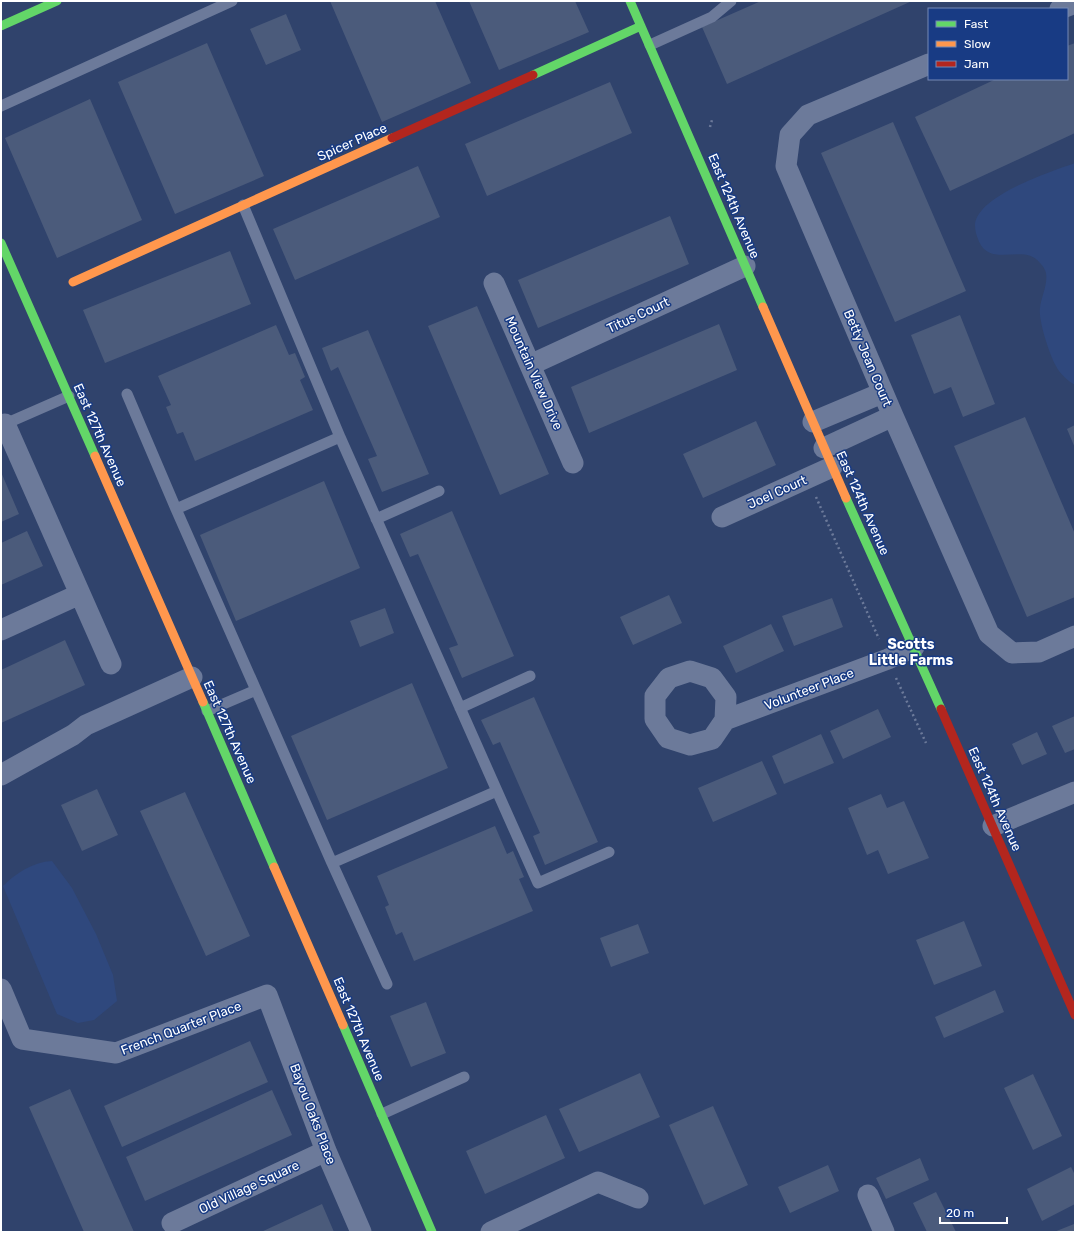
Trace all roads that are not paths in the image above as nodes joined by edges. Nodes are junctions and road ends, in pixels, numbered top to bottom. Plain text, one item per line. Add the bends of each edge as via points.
1 (57, 1) edge
2 (232, 1) edge
3 (630, 1) edge
4 (731, 1) edge
5 (1075, 3) edge
6 (1062, 8) edge
7 (1, 26) edge
8 (641, 26) junction
9 (650, 45) junction
10 (928, 64) edge
11 (1, 106) edge
12 (243, 205) junction
13 (1, 243) edge
14 (746, 266) junction
15 (73, 282) dead end
16 (494, 283) dead end
17 (530, 365) junction
18 (882, 393) junction
19 (127, 394) dead end
20 (69, 396) junction
21 (892, 416) junction
22 (813, 422) junction
23 (3, 425) edge
24 (340, 437) junction
25 (824, 448) junction
26 (573, 463) dead end
27 (832, 467) junction
28 (439, 491) dead end
29 (176, 509) junction
30 (722, 517) dead end
31 (376, 519) junction
32 (80, 594) junction
33 (1, 630) edge
34 (1075, 636) edge
35 (914, 647) junction
36 (111, 664) dead end
37 (530, 676) dead end
38 (192, 677) junction
39 (256, 690) junction
40 (460, 708) junction
41 (207, 711) junction
42 (725, 720) dead end
43 (1, 775) edge
44 (497, 791) junction
45 (1075, 792) edge
46 (992, 826) junction
47 (610, 852) dead end
48 (332, 863) junction
49 (387, 984) dead end
50 (1, 989) edge
51 (267, 995) joint
52 (1075, 1015) edge
53 (464, 1077) dead end
54 (382, 1114) junction
55 (326, 1151) junction
56 (868, 1195) dead end
57 (638, 1198) dead end
58 (172, 1223) dead end
59 (361, 1232) edge
60 (432, 1232) edge
61 (491, 1232) edge
62 (884, 1232) edge

1 - 7 street
2 - 11 lane
3 - 8 street, East 124th Avenue
4 - 9 lane via 712,17
5 - 6 street
8 - 9 street, East 124th Avenue
8 - 12 street, Spicer Place
9 - 14 street, East 124th Avenue
10 - 18 street, Betty Jean Court via 808,115 790,135 786,166
12 - 15 street, Spicer Place
12 - 24 lane
13 - 20 street, East 127th Avenue
14 - 17 street, Titus Court
14 - 22 street, East 124th Avenue
16 - 17 street, Mountain View Drive
17 - 26 street, Mountain View Drive
18 - 21 street, Betty Jean Court
18 - 22 street
19 - 29 lane
20 - 23 lane
20 - 38 street, East 127th Avenue
21 - 25 street
21 - 34 street, Betty Jean Court via 989,634 1012,653 1039,652
22 - 25 street, East 124th Avenue
23 - 32 street
24 - 29 lane
24 - 31 lane
25 - 27 street, East 124th Avenue
27 - 30 street, Joel Court
27 - 35 street, East 124th Avenue
28 - 31 lane
29 - 39 lane
31 - 40 lane
32 - 33 street
32 - 36 street
35 - 42 street, Volunteer Place
35 - 46 street, East 124th Avenue
37 - 40 lane
38 - 41 street, East 127th Avenue
38 - 43 street via 86,725 73,735
39 - 41 lane
39 - 48 lane
40 - 44 lane
41 - 54 street, East 127th Avenue
44 - 47 lane via 538,883
44 - 48 lane
45 - 46 street
46 - 52 street, East 124th Avenue
48 - 49 lane
50 - 51 street, French Quarter Place via 22,1039 116,1053
51 - 55 street, Bayou Oaks Place
53 - 54 lane
54 - 60 street, East 127th Avenue
55 - 58 street, Old Village Square
55 - 59 street, Bayou Oaks Place
56 - 62 street
57 - 61 street via 598,1182

